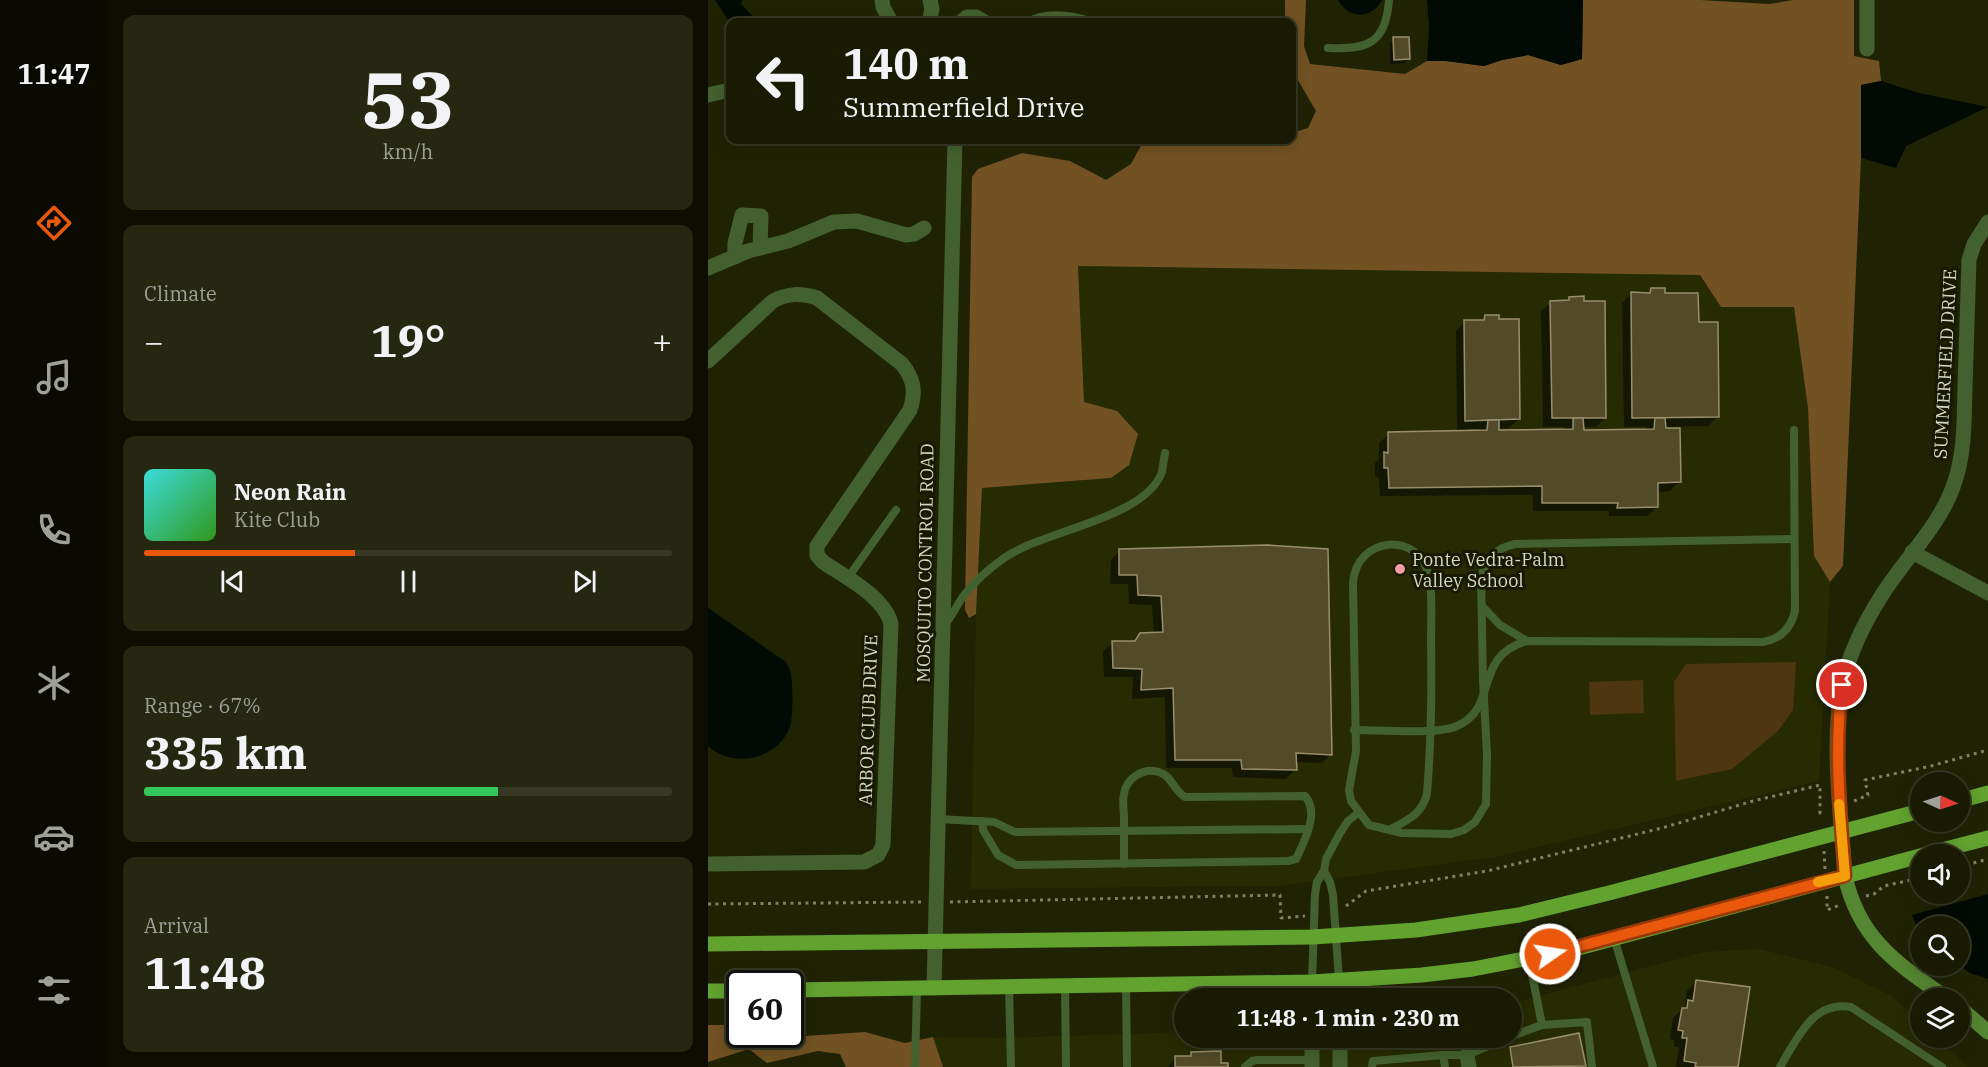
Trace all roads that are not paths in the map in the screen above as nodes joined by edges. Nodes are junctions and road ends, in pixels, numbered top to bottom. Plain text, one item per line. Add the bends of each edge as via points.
1 (882, 0) edge
2 (930, 0) edge
3 (1389, 0) edge
4 (1867, 0) edge
5 (888, 18) edge
6 (930, 18) edge
7 (1042, 18) edge
8 (1082, 18) edge
9 (1328, 48) dead end
10 (1867, 49) dead end
11 (726, 91) edge
12 (708, 95) edge
13 (955, 144) edge
14 (1988, 222) edge
15 (924, 228) dead end
16 (760, 248) junction
17 (735, 257) junction
18 (708, 268) edge
19 (708, 361) edge
20 (1794, 430) dead end
21 (1165, 453) dead end
22 (896, 510) dead end
23 (1794, 539) junction
24 (1912, 552) junction
25 (848, 579) junction
26 (1988, 593) edge
27 (1482, 606) junction
28 (943, 628) junction
29 (1527, 641) junction
30 (1484, 698) junction
31 (1354, 730) junction
32 (1432, 730) junction
33 (1988, 793) edge
34 (1970, 798) edge
35 (1358, 813) junction
36 (1910, 814) edge
37 (938, 819) junction
38 (982, 821) junction
39 (1308, 829) junction
40 (1391, 829) junction
41 (1124, 832) junction
42 (1842, 832) junction
43 (1988, 838) edge
44 (1965, 844) edge
45 (1910, 858) edge
46 (708, 864) edge
47 (1124, 864) junction
48 (1324, 871) junction
49 (1845, 876) junction
50 (1336, 936) junction
51 (1313, 937) junction
52 (1614, 938) junction
53 (936, 943) junction
54 (708, 945) edge
55 (1529, 959) junction
56 (1339, 980) junction
57 (1312, 982) junction
58 (1126, 984) junction
59 (1009, 986) junction
60 (1065, 986) junction
61 (917, 988) junction
62 (934, 988) junction
63 (1312, 988) edge
64 (1339, 988) edge
65 (1933, 988) edge
66 (804, 990) edge
67 (708, 991) edge
68 (726, 991) edge
69 (1970, 1016) edge
70 (1542, 1025) junction
71 (1522, 1032) edge
72 (1988, 1032) edge
73 (1312, 1048) edge
74 (1340, 1048) edge
75 (1490, 1048) edge
76 (1443, 1055) junction
77 (1468, 1061) edge
78 (1312, 1064) edge
79 (1445, 1066) edge
80 (915, 1067) edge
81 (1011, 1067) edge
82 (1066, 1067) edge
83 (1126, 1067) edge
84 (1245, 1067) edge
85 (1340, 1067) edge
86 (1372, 1067) edge
87 (1592, 1067) edge
88 (1653, 1067) edge
89 (1780, 1067) edge
90 (1942, 1067) edge

1 - 5 street
2 - 6 street
3 - 9 lane via 1382,31 1374,40 1363,47
4 - 10 street
7 - 8 lane
11 - 12 street
13 - 28 street, MOSQUITO CONTROL ROAD
14 - 24 street, SUMMERFIELD DRIVE via 1969,260 1960,468 1942,510
15 - 16 street via 906,235 845,220
16 - 17 street
16 - 17 street via 761,216 742,215
17 - 18 street
19 - 25 street, ARBOR CLUB DRIVE via 773,301 795,294 817,298 909,373 913,384 910,410 817,546 817,555 823,562
20 - 23 lane
21 - 28 lane via 1158,478 1140,497 1122,510 1005,557 964,594
22 - 25 lane
23 - 27 lane via 1507,546 1486,563 1481,576
23 - 29 lane via 1793,617 1787,629 1770,640
24 - 26 street
24 - 42 street, SUMMERFIELD DRIVE via 1863,626 1842,685 1838,764
25 - 46 street, ARBOR CLUB DRIVE via 890,616 883,845 878,855 864,862
27 - 29 lane via 1500,625
27 - 30 lane
28 - 37 street, MOSQUITO CONTROL ROAD
29 - 30 lane via 1510,647 1495,660
30 - 32 lane via 1468,719 1449,729
30 - 40 lane via 1486,804 1480,817 1464,830 1451,834 1402,833
31 - 32 lane
31 - 32 lane via 1353,573 1370,550 1389,544 1415,552 1429,577
31 - 35 lane via 1356,751 1349,790
32 - 40 lane via 1425,803 1412,819
33 - 34 main road
35 - 40 lane via 1369,825
35 - 48 lane via 1340,833
36 - 42 main road
37 - 38 lane
37 - 53 street, MOSQUITO CONTROL ROAD
38 - 41 lane via 1016,832
38 - 47 lane via 998,855 1016,865
39 - 41 lane
39 - 41 lane via 1310,801 1305,796 1185,797 1163,773 1149,771 1131,780 1124,793
39 - 47 lane via 1296,859 1288,861
41 - 47 lane
42 - 49 street, SUMMERFIELD DRIVE
42 - 50 main road via 1519,915 1416,930
43 - 44 main road
45 - 49 main road
48 - 50 lane via 1330,882
48 - 51 lane via 1317,882
49 - 52 main road
49 - 65 street via 1857,915 1878,944
50 - 51 main road
50 - 56 lane
51 - 53 main road
51 - 57 lane
52 - 55 main road
52 - 88 lane
53 - 54 main road
53 - 62 street, MOSQUITO CONTROL ROAD
55 - 56 main road via 1422,975
55 - 70 lane
56 - 57 main road
56 - 64 street
57 - 58 main road
57 - 63 street
58 - 60 main road
58 - 83 lane
59 - 60 main road
59 - 62 main road
59 - 81 lane
60 - 82 lane
61 - 62 main road
61 - 66 main road
61 - 80 lane
67 - 68 main road
69 - 72 street
70 - 71 lane
70 - 87 lane via 1587,1022
73 - 78 street
74 - 85 street
75 - 77 lane
76 - 77 lane
76 - 79 lane
76 - 86 lane via 1372,1061
78 - 84 lane via 1257,1060
89 - 90 lane via 1818,1013 1840,1005 1851,1007

